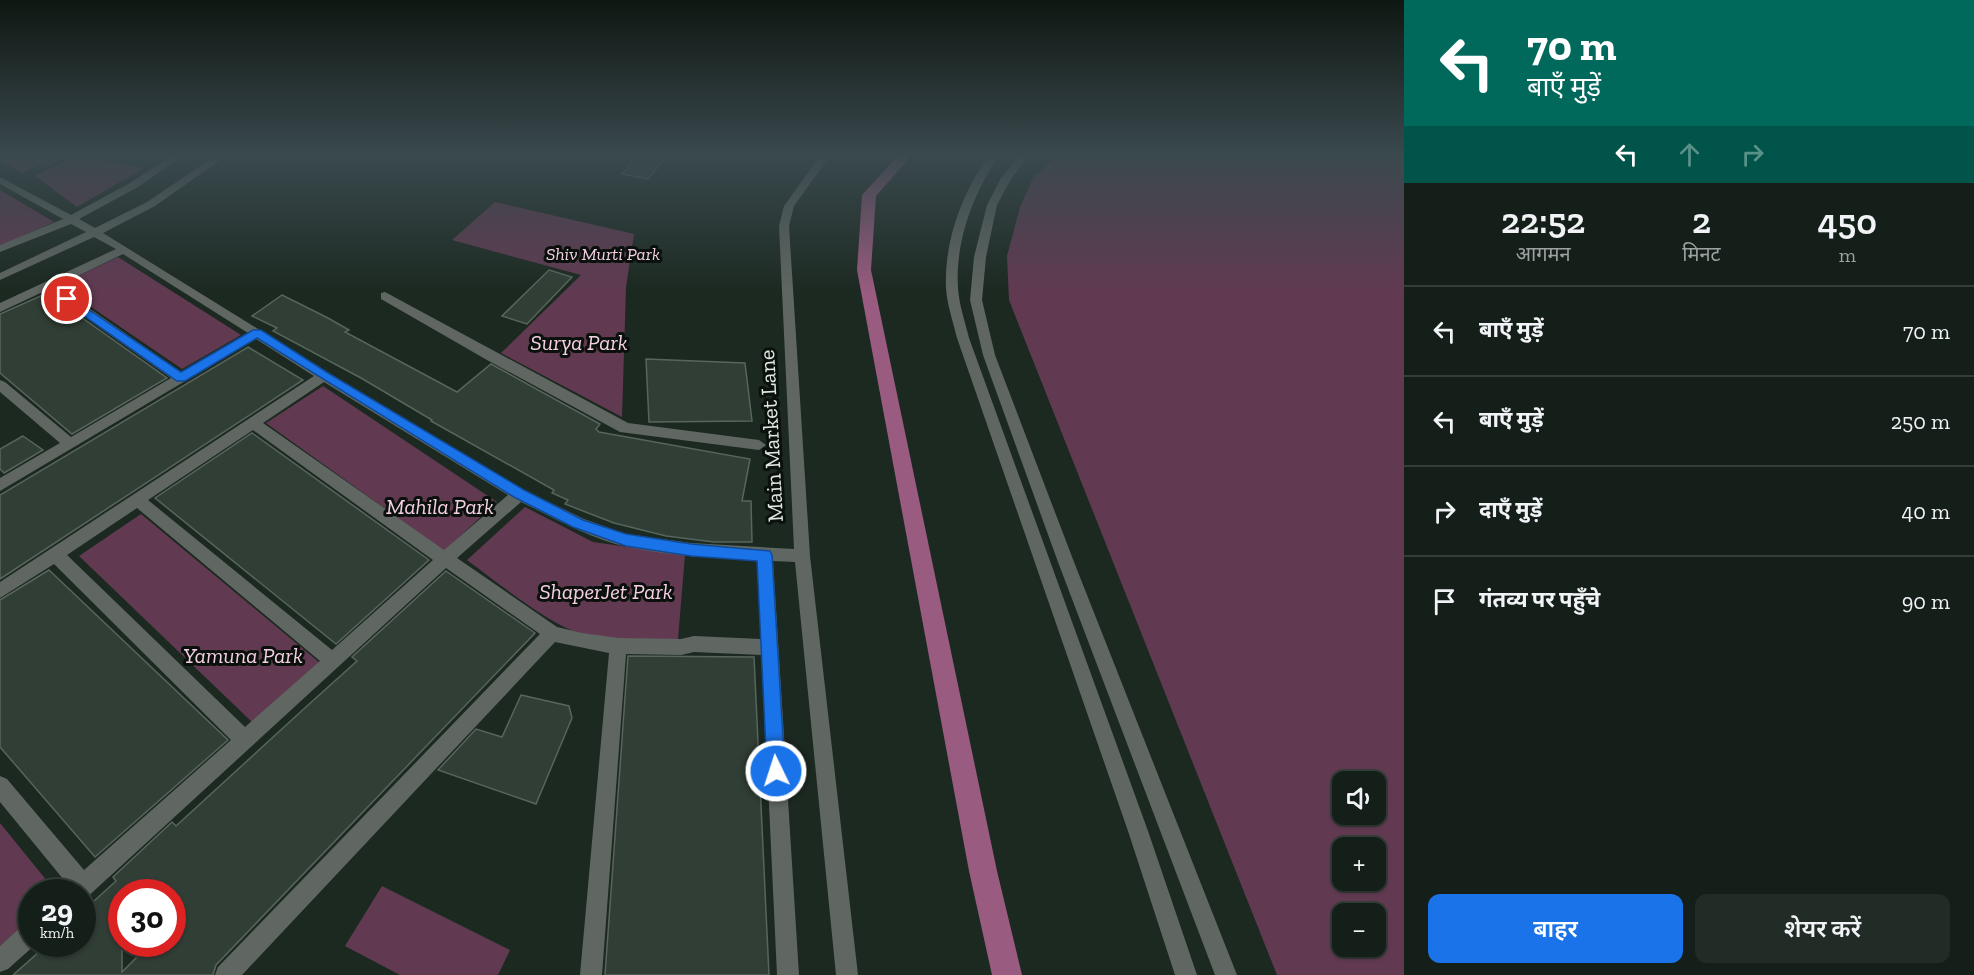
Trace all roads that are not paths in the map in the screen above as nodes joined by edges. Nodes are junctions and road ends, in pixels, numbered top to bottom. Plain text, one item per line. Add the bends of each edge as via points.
1 (38, 202) edge
2 (104, 202) edge
3 (155, 202) edge
4 (792, 202) edge
5 (969, 202) edge
6 (994, 202) edge
7 (70, 220) junction
8 (94, 234) junction
9 (0, 249) edge
10 (124, 249) junction
11 (0, 277) edge
12 (48, 285) junction
13 (385, 296) dead end
14 (0, 308) edge
15 (257, 333) junction
16 (324, 376) junction
17 (181, 378) junction
18 (0, 385) edge
19 (253, 423) junction
20 (70, 444) junction
21 (759, 445) dead end
22 (0, 485) edge
23 (519, 494) junction
24 (137, 500) junction
25 (55, 554) junction
26 (765, 555) junction
27 (802, 556) junction
28 (445, 560) junction
29 (0, 591) edge
30 (552, 633) junction
31 (618, 646) junction
32 (769, 647) junction
33 (333, 661) junction
34 (245, 740) junction
35 (0, 786) edge
36 (71, 879) edge
37 (90, 879) edge
38 (18, 945) edge
39 (0, 961) edge
40 (235, 973) edge
41 (591, 975) edge
42 (788, 975) edge
43 (847, 975) edge
44 (1186, 975) edge
45 (1226, 975) edge

1 - 7 street
2 - 7 street
3 - 8 street
4 - 27 street, Main Market Lane via 784,226
5 - 44 street via 952,284 963,339
6 - 45 street via 980,257 976,300 989,356
7 - 8 street
7 - 9 street
8 - 10 street
8 - 11 street
10 - 12 street
10 - 15 street
12 - 14 street
12 - 17 street
13 - 21 street via 625,428
15 - 16 street
15 - 17 street
16 - 19 street
16 - 23 street
17 - 20 street
18 - 20 street
19 - 24 street
19 - 28 street
20 - 22 street
23 - 26 street via 578,524 626,540
23 - 28 street
24 - 25 street
24 - 33 street
25 - 29 street
25 - 34 street
26 - 27 street
26 - 32 street
27 - 43 street, Main Market Lane
28 - 30 street
28 - 33 street
30 - 31 street via 581,646
30 - 40 street
31 - 32 street
31 - 41 street
32 - 42 street
33 - 34 street
34 - 37 street
35 - 36 street
38 - 39 street

